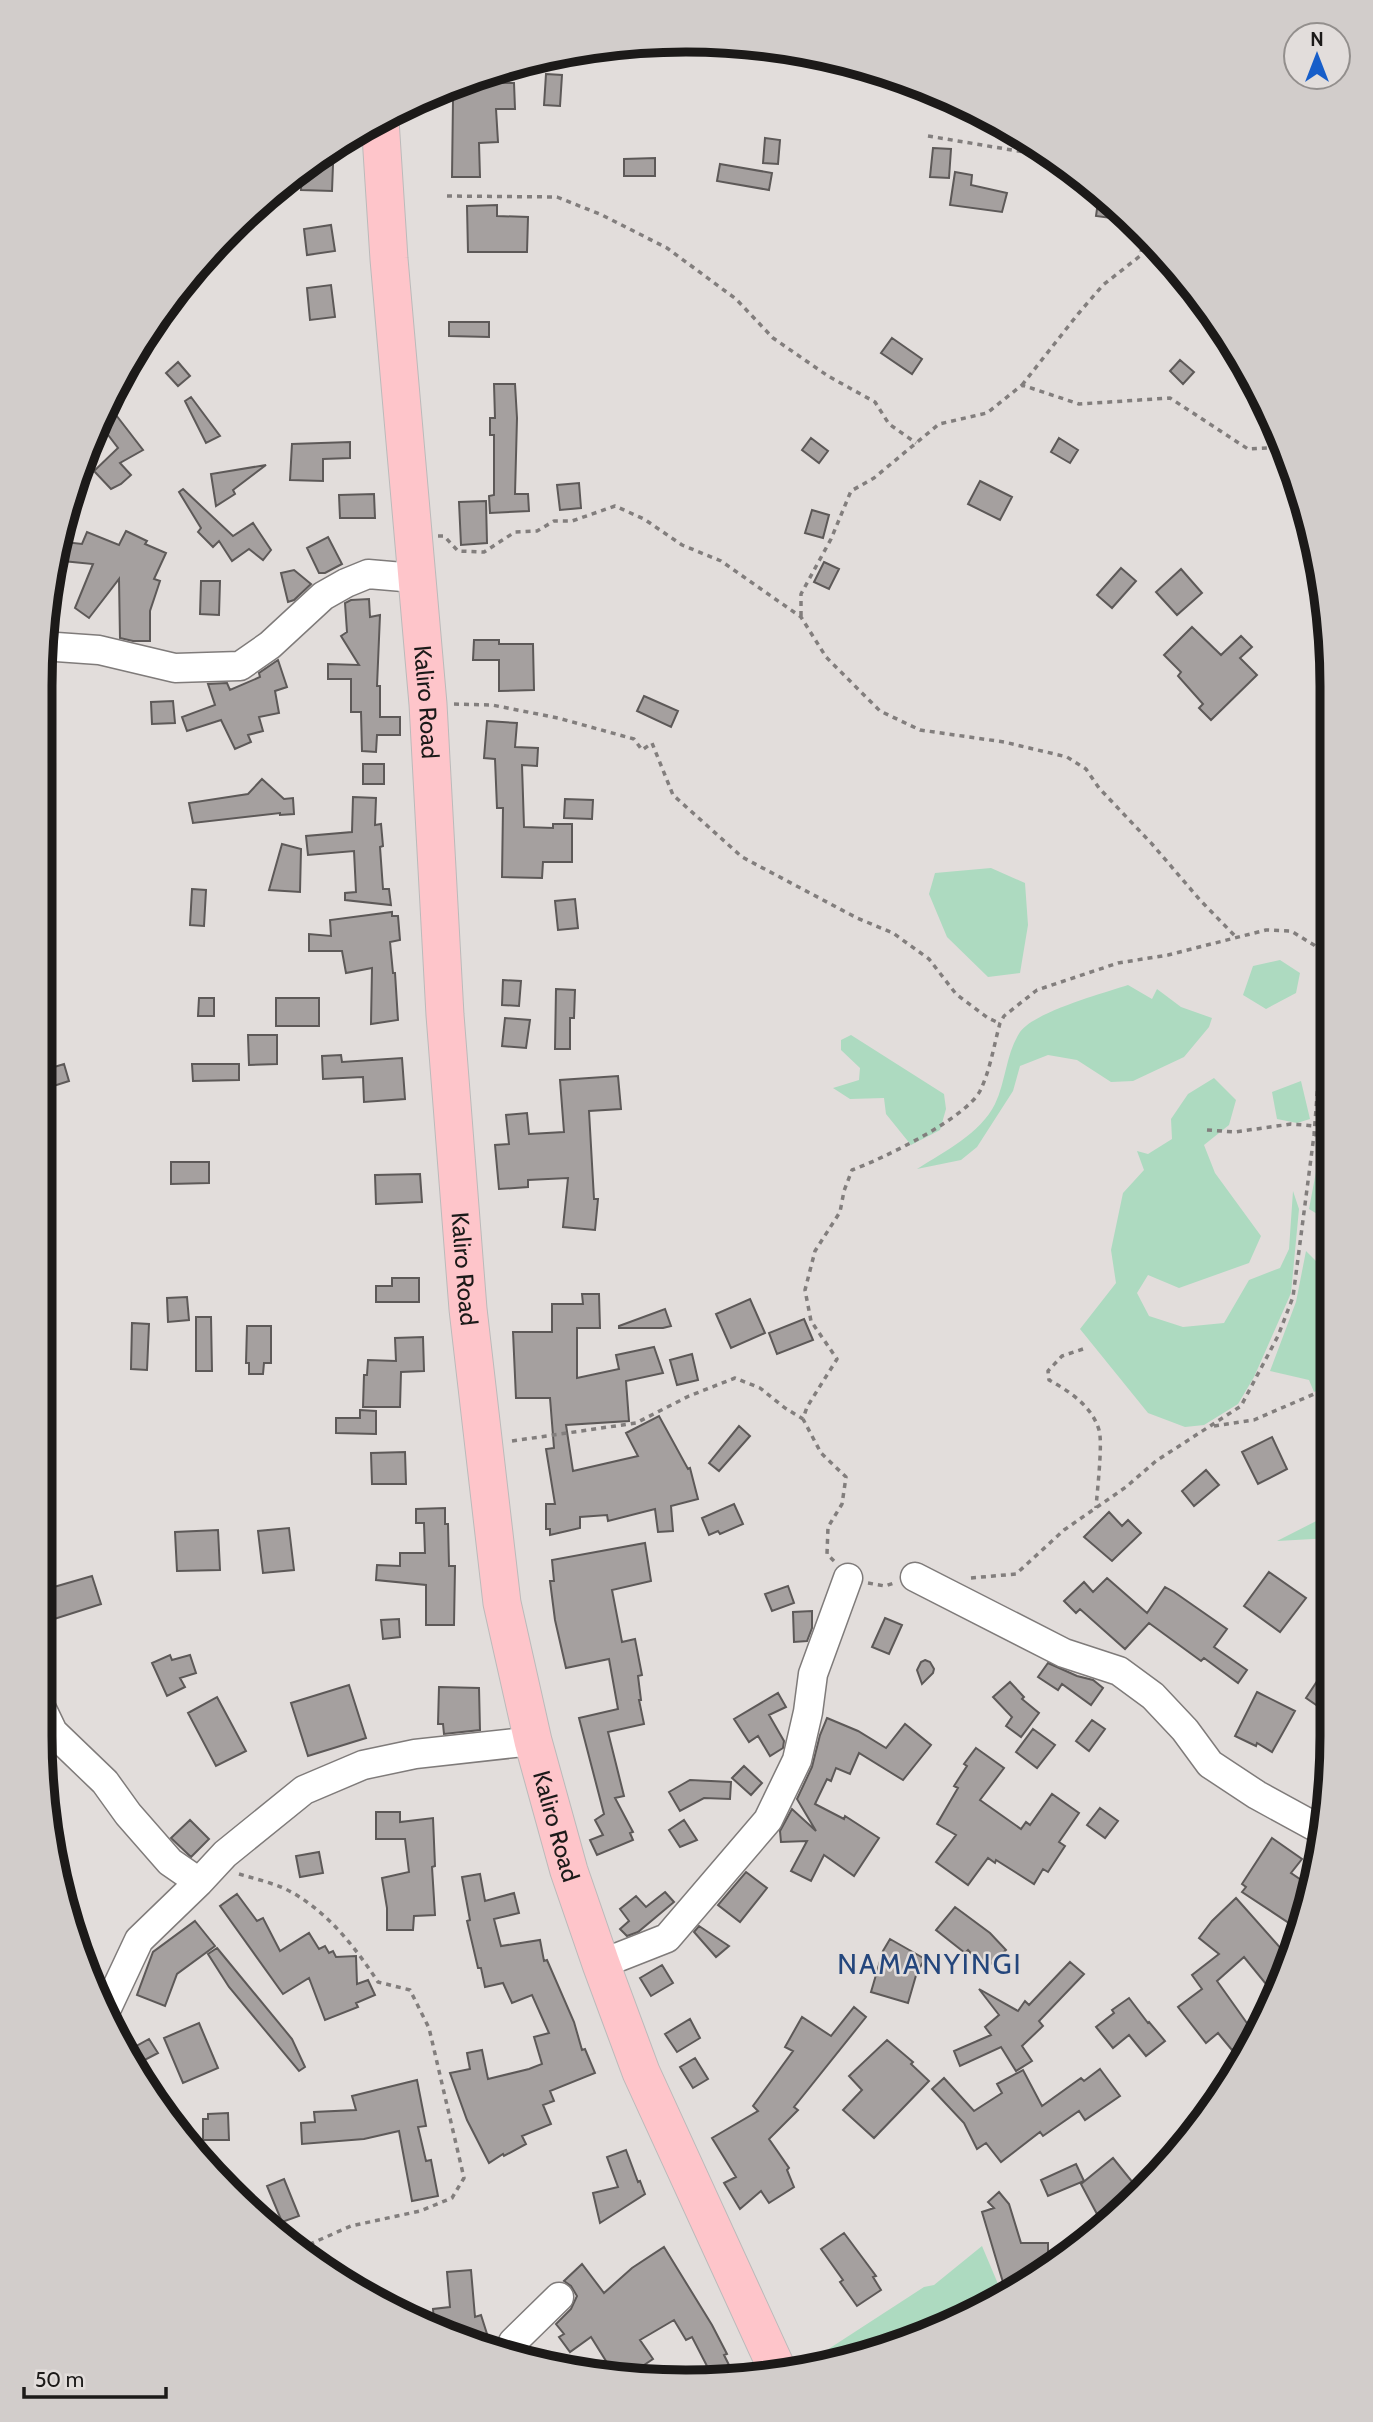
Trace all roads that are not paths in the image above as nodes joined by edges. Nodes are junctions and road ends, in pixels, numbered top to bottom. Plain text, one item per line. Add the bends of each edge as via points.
1 (381, 131) edge
2 (415, 579) junction
3 (54, 647) edge
4 (915, 1577) road end
5 (848, 1578) road end
6 (52, 1730) edge
7 (533, 1741) junction
8 (1314, 1826) edge
9 (207, 1874) junction
10 (601, 1964) junction
11 (111, 2000) edge
12 (559, 2297) dead end
13 (513, 2345) edge
14 (774, 2363) edge

1 - 2 main road, Kaliro Road
2 - 3 street via 368,574 346,583 323,596 271,645 240,666 175,668 99,650
2 - 7 main road, Kaliro Road via 428,704 445,1015 468,1308 502,1603
4 - 8 street via 1064,1653 1119,1671 1153,1696 1210,1764
5 - 10 street via 813,1675 797,1760 768,1820 667,1938
6 - 9 street via 105,1782 170,1862
7 - 9 street via 415,1754 363,1765 304,1790
7 - 10 main road, Kaliro Road
9 - 11 street via 139,1940
10 - 14 main road, Kaliro Road via 641,2072
12 - 13 street

